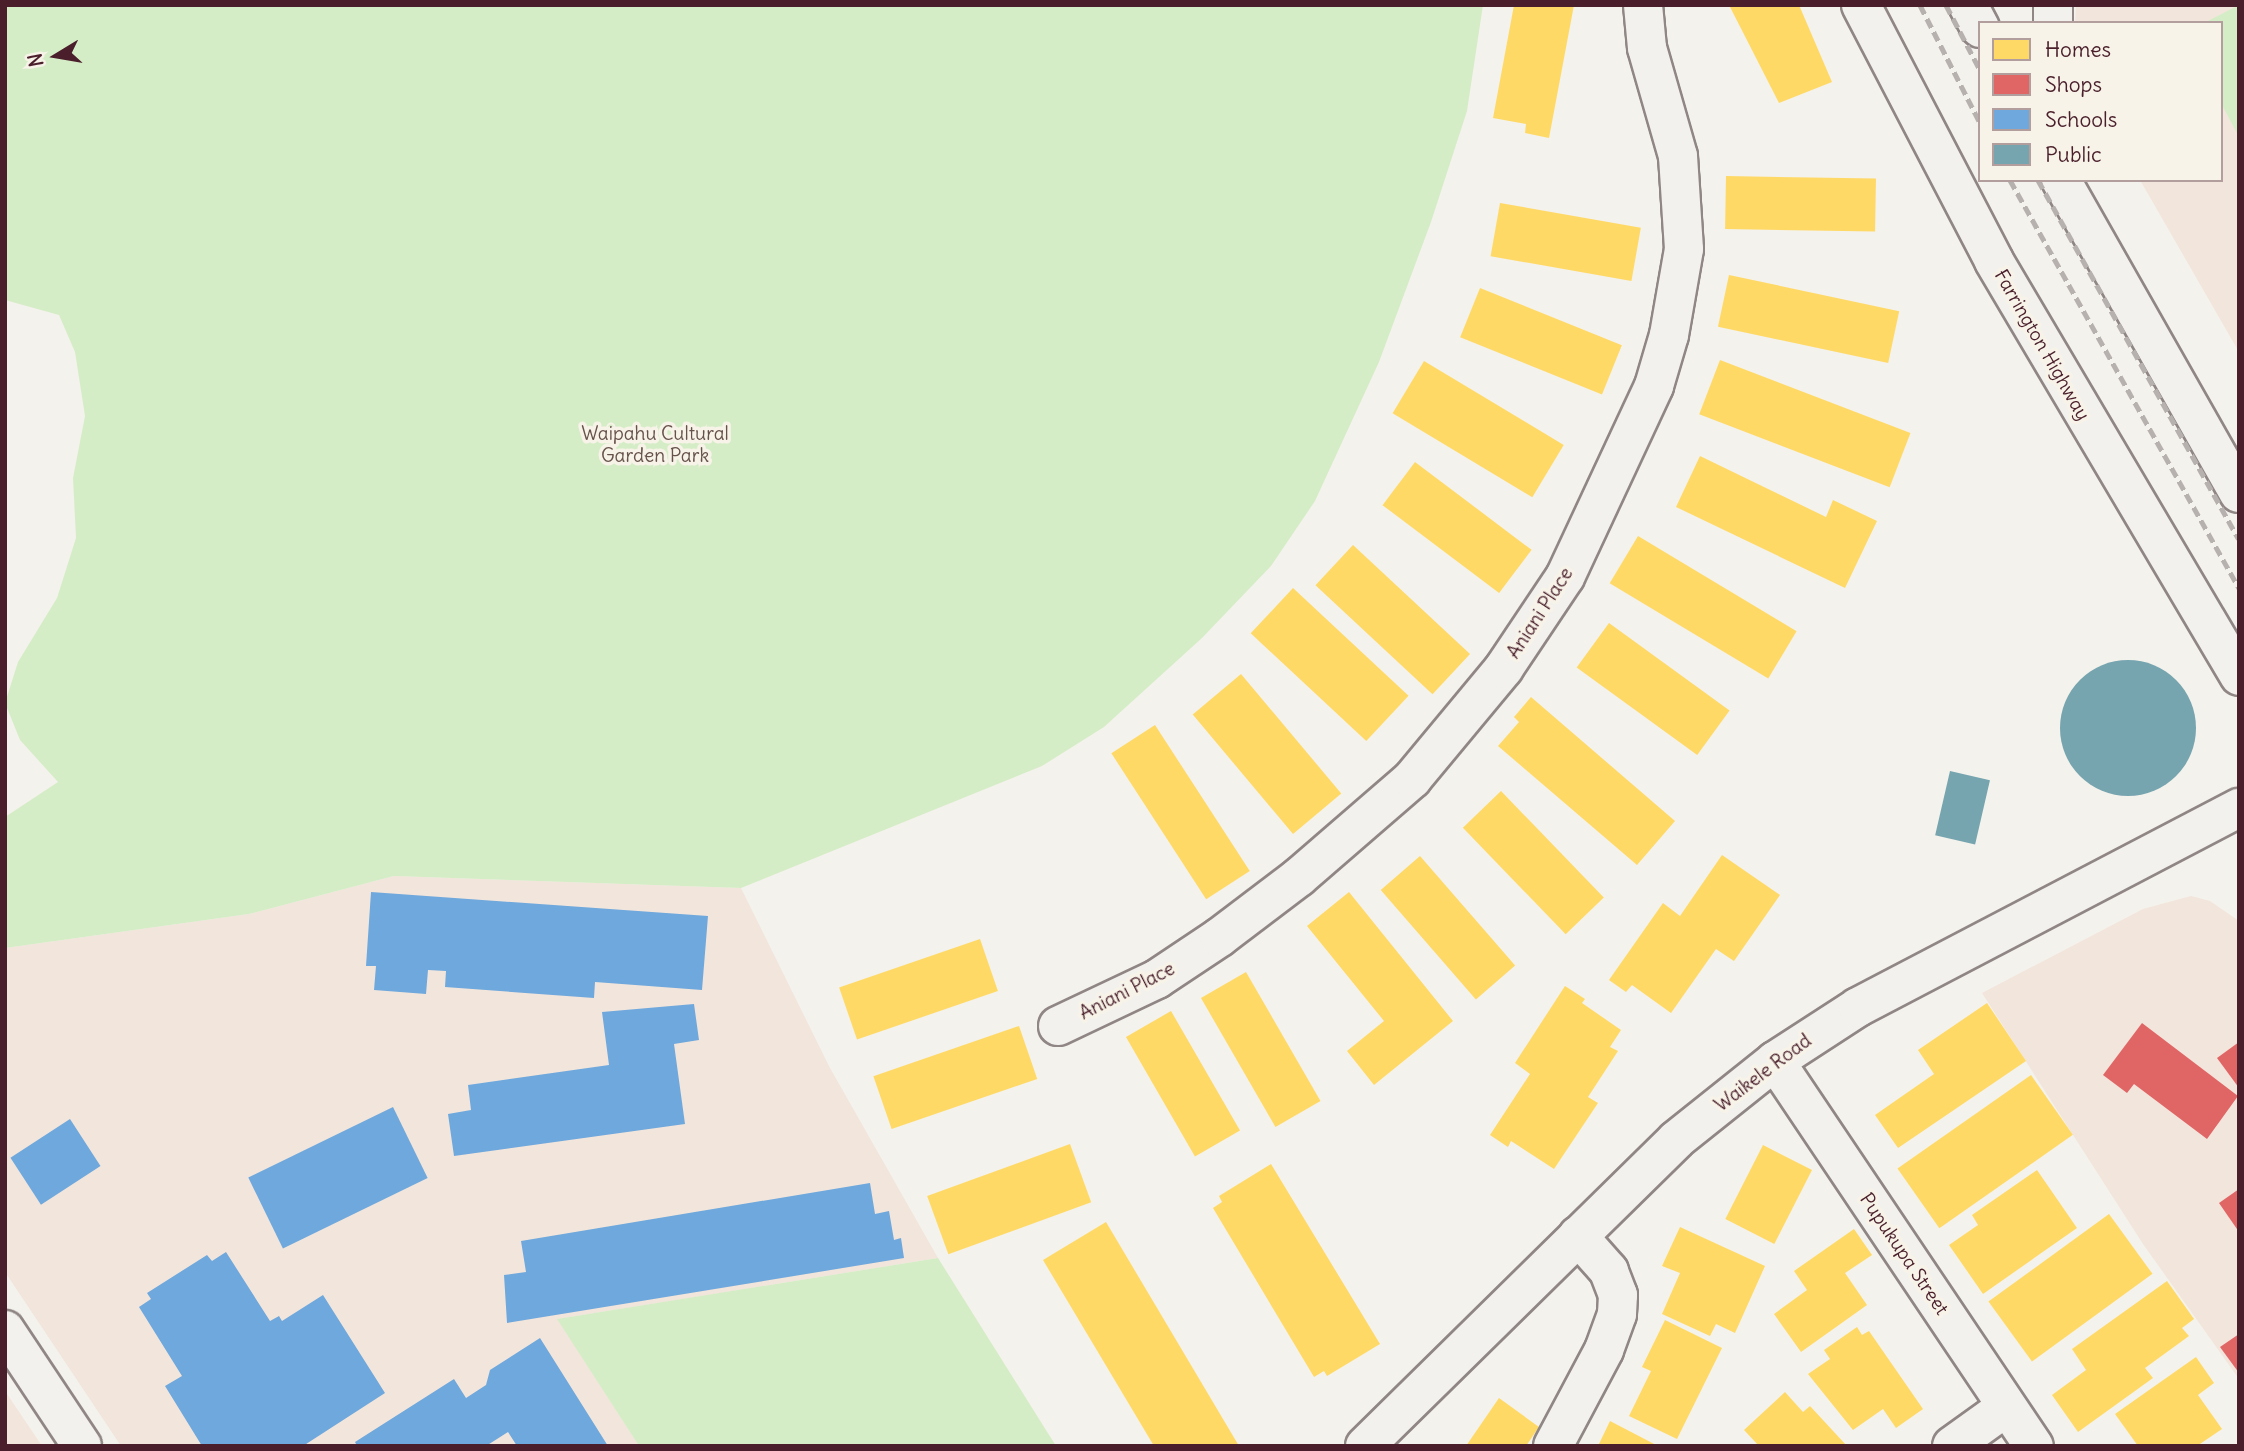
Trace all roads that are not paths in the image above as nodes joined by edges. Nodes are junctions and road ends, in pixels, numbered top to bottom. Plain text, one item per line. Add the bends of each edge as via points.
1 (1643, 5) edge
2 (1861, 5) edge
3 (1968, 5) edge
4 (1978, 24) edge
5 (2063, 182) edge
6 (2239, 492) edge
7 (2239, 676) edge
8 (2234, 820) edge
9 (1058, 1026) dead end
10 (1774, 1061) junction
11 (1578, 1236) junction
12 (5, 1330) edge
13 (2006, 1407) junction
14 (82, 1446) edge
15 (1365, 1446) edge
16 (1553, 1446) edge
17 (1952, 1446) edge
18 (2034, 1446) edge

1 - 9 street, Aniani Place via 1647,48 1678,156 1685,250 1670,335 1654,386 1565,577 1496,677 1412,779 1299,877 1220,937 1157,979
2 - 7 street, Farrington Highway via 1993,261
3 - 4 street
5 - 6 street
8 - 10 street, Waikele Road via 1858,1007
10 - 11 street, Waikele Road via 1676,1140
10 - 13 street, Pupukupa Street
11 - 15 street, Waikele Road
11 - 16 street via 1609,1271 1618,1295 1617,1314 1604,1350
12 - 14 street
13 - 17 street
13 - 18 street, Pupukupa Street

